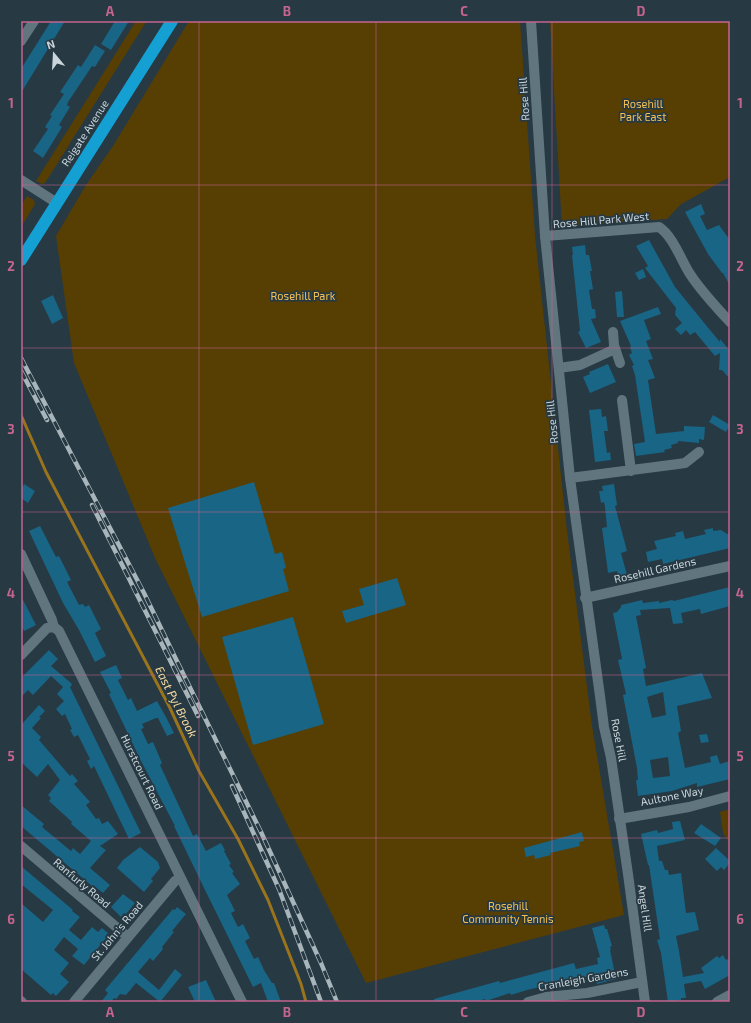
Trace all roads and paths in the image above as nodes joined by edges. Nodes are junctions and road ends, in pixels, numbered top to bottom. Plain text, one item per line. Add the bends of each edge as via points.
1 (34, 21) edge
2 (172, 21) edge
3 (531, 21) edge
4 (23, 35) edge
5 (21, 180) edge
6 (57, 203) junction
7 (545, 236) junction
8 (21, 260) edge
9 (730, 322) edge
10 (613, 332) dead end
11 (615, 349) junction
12 (620, 363) dead end
13 (559, 368) junction
14 (622, 400) dead end
15 (699, 452) dead end
16 (631, 471) junction
17 (570, 478) junction
18 (21, 554) edge
19 (730, 566) edge
20 (585, 598) junction
21 (54, 627) junction
22 (21, 655) edge
23 (730, 796) edge
24 (619, 819) junction
25 (21, 846) edge
26 (180, 878) junction
27 (128, 937) junction
28 (642, 982) junction
29 (730, 995) edge
30 (74, 1002) edge
31 (242, 1002) edge
32 (528, 1002) edge
33 (645, 1002) edge
34 (716, 1002) edge

1 - 4 street
2 - 6 highway, Reigate Avenue
3 - 7 street, Rose Hill
5 - 6 street
6 - 8 highway, Reigate Avenue
7 - 9 street, Rose Hill Park West via 659,227 667,233 700,288
7 - 13 street, Rose Hill
10 - 11 street
11 - 12 street
11 - 13 street via 580,365
13 - 17 street, Rose Hill
14 - 16 street
15 - 16 street via 685,463
16 - 17 street
17 - 20 street, Rose Hill
18 - 21 street, Hurstcourt Road
19 - 20 street, Rosehill Gardens
20 - 24 street, Rose Hill
21 - 22 street via 47,628
21 - 26 street, Hurstcourt Road via 59,631
23 - 24 street, Aultone Way via 689,807
24 - 28 street, Angel Hill
25 - 27 street, Ranfurly Road
26 - 27 street, St. John's Road
26 - 31 street, Hurstcourt Road
27 - 30 street, St. John's Road
28 - 32 street, Cranleigh Gardens
28 - 33 street, Angel Hill
29 - 34 street

